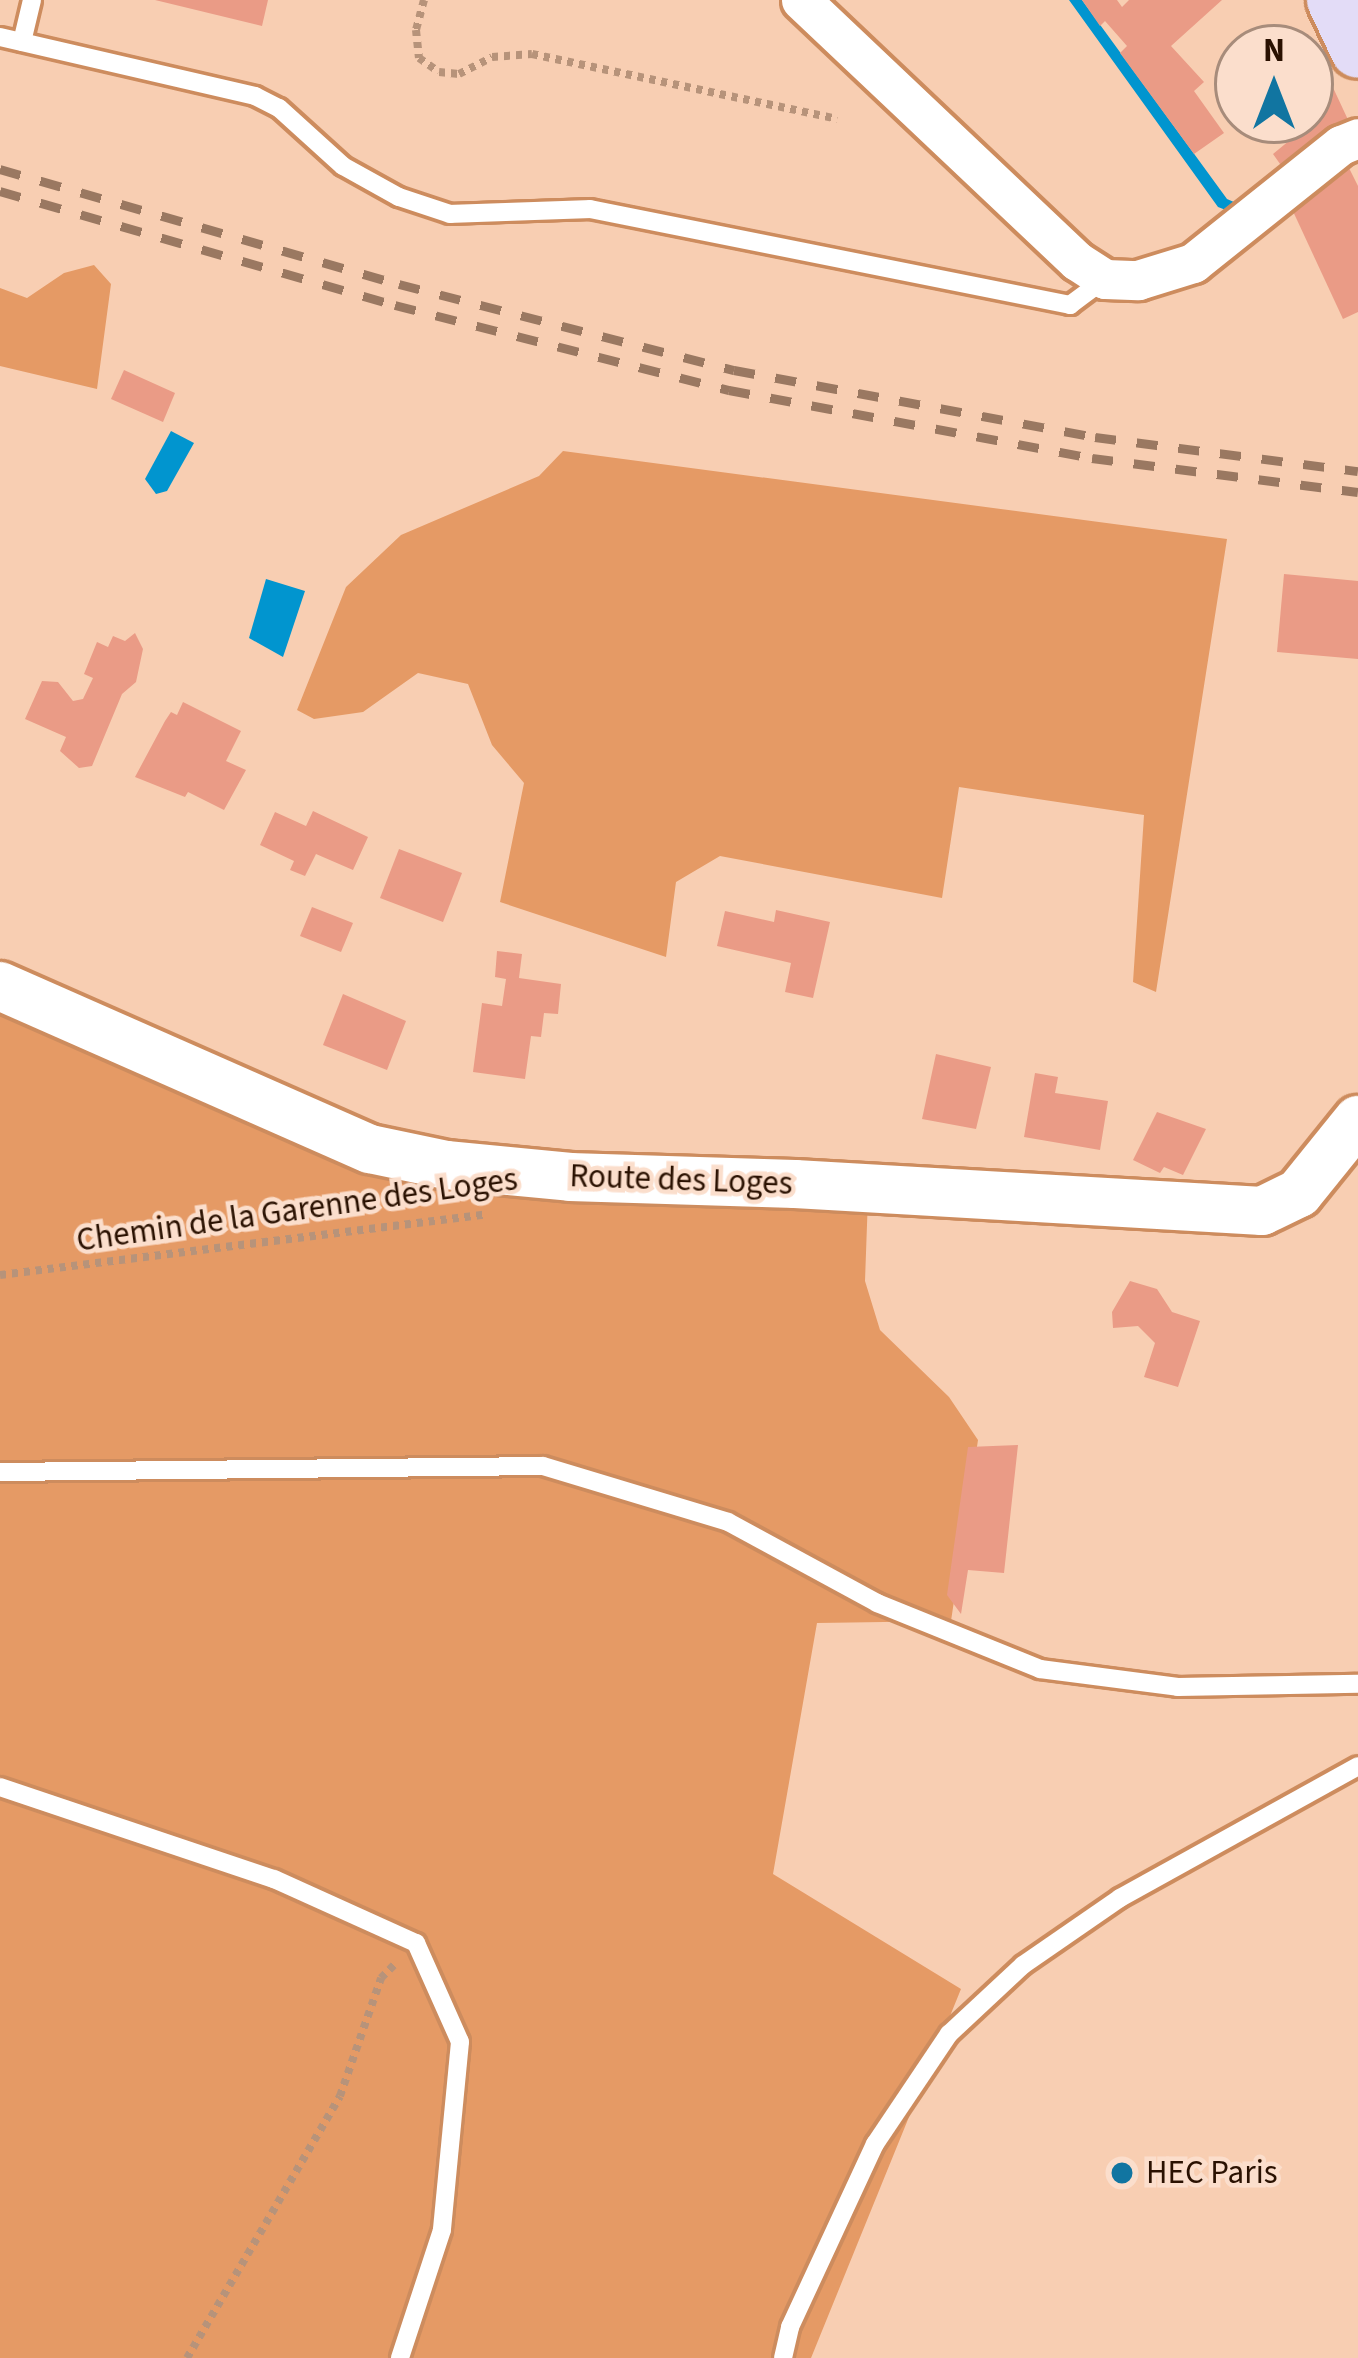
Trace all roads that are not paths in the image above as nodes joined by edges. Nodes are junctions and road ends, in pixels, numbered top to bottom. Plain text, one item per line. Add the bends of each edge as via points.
1 (32, 0) edge
2 (801, 0) edge
3 (1334, 0) edge
4 (0, 37) edge
5 (22, 42) junction
6 (1358, 50) edge
7 (1358, 138) edge
8 (1105, 279) junction
9 (0, 986) edge
10 (1358, 1120) edge
11 (0, 1472) edge
12 (1358, 1684) edge
13 (1358, 1766) edge
14 (0, 1787) edge
15 (400, 2358) edge
16 (783, 2358) edge

1 - 5 lane
2 - 8 street
3 - 6 main road
4 - 5 lane
5 - 8 lane via 255,96 343,166 450,214 590,209 1070,305
7 - 8 street via 1193,263 1138,280
9 - 10 street, Route des Loges via 370,1149 446,1165 1262,1211 1299,1192
11 - 12 lane via 543,1466 728,1522 877,1604 1040,1669 1178,1687
13 - 16 lane via 1120,1898 1023,1965 949,2034 875,2144
14 - 15 lane via 274,1879 416,1943 460,2042 442,2230

